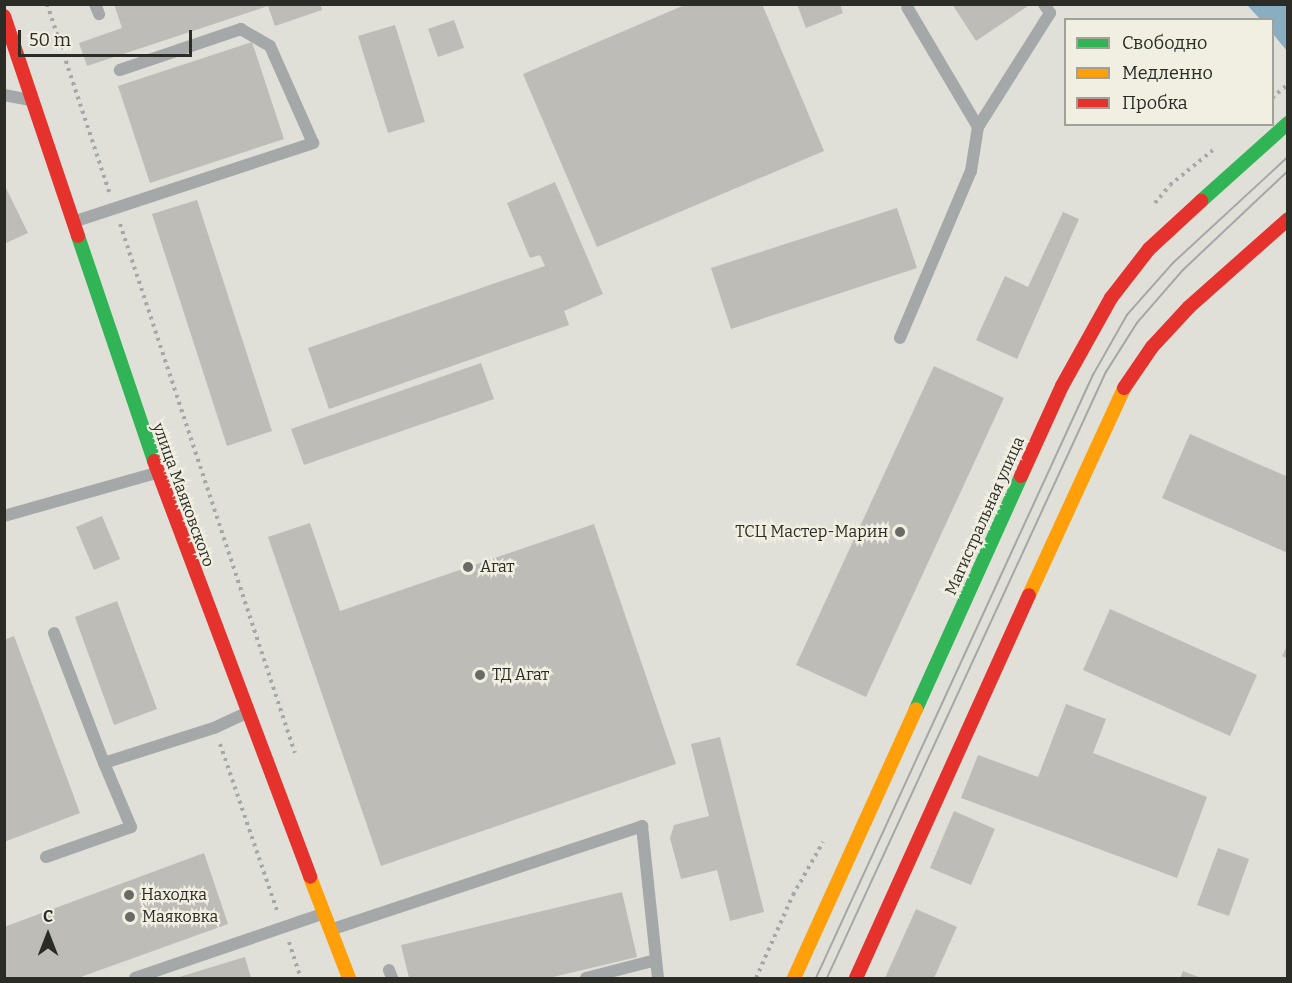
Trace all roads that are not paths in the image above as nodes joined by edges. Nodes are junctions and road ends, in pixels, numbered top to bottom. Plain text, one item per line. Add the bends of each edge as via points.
1 (1044, 4) edge
2 (907, 7) dead end
3 (4, 16) edge
4 (120, 70) dead end
5 (4, 95) edge
6 (31, 101) junction
7 (1287, 123) edge
8 (978, 128) junction
9 (1287, 219) edge
10 (72, 222) junction
11 (900, 338) dead end
12 (157, 472) junction
13 (4, 516) edge
14 (54, 633) dead end
15 (247, 713) junction
16 (104, 763) junction
17 (46, 857) dead end
18 (326, 913) junction
19 (332, 929) junction
20 (656, 960) junction
21 (161, 974) edge
22 (135, 978) edge
23 (349, 978) edge
24 (586, 978) edge
25 (658, 978) edge
26 (794, 978) edge
27 (856, 978) edge

1 - 8 lane via 1050,13
2 - 8 lane
3 - 6 main road, улица Маяковского
4 - 10 lane via 241,29 270,46 313,143
5 - 6 lane
6 - 10 main road, улица Маяковского
7 - 26 main road, Магистральная улица via 1149,249 1111,298 1062,386
8 - 11 lane via 971,171
9 - 27 main road via 1189,307 1152,347 1122,393
10 - 12 main road, улица Маяковского
12 - 13 lane
12 - 15 main road, улица Маяковского
14 - 16 lane
15 - 16 lane via 214,728
15 - 18 main road, улица Маяковского
16 - 17 lane via 131,827
18 - 19 main road, улица Маяковского
18 - 21 lane
19 - 20 lane via 642,826
19 - 23 main road, улица Маяковского
20 - 24 lane
20 - 25 lane
21 - 22 lane

